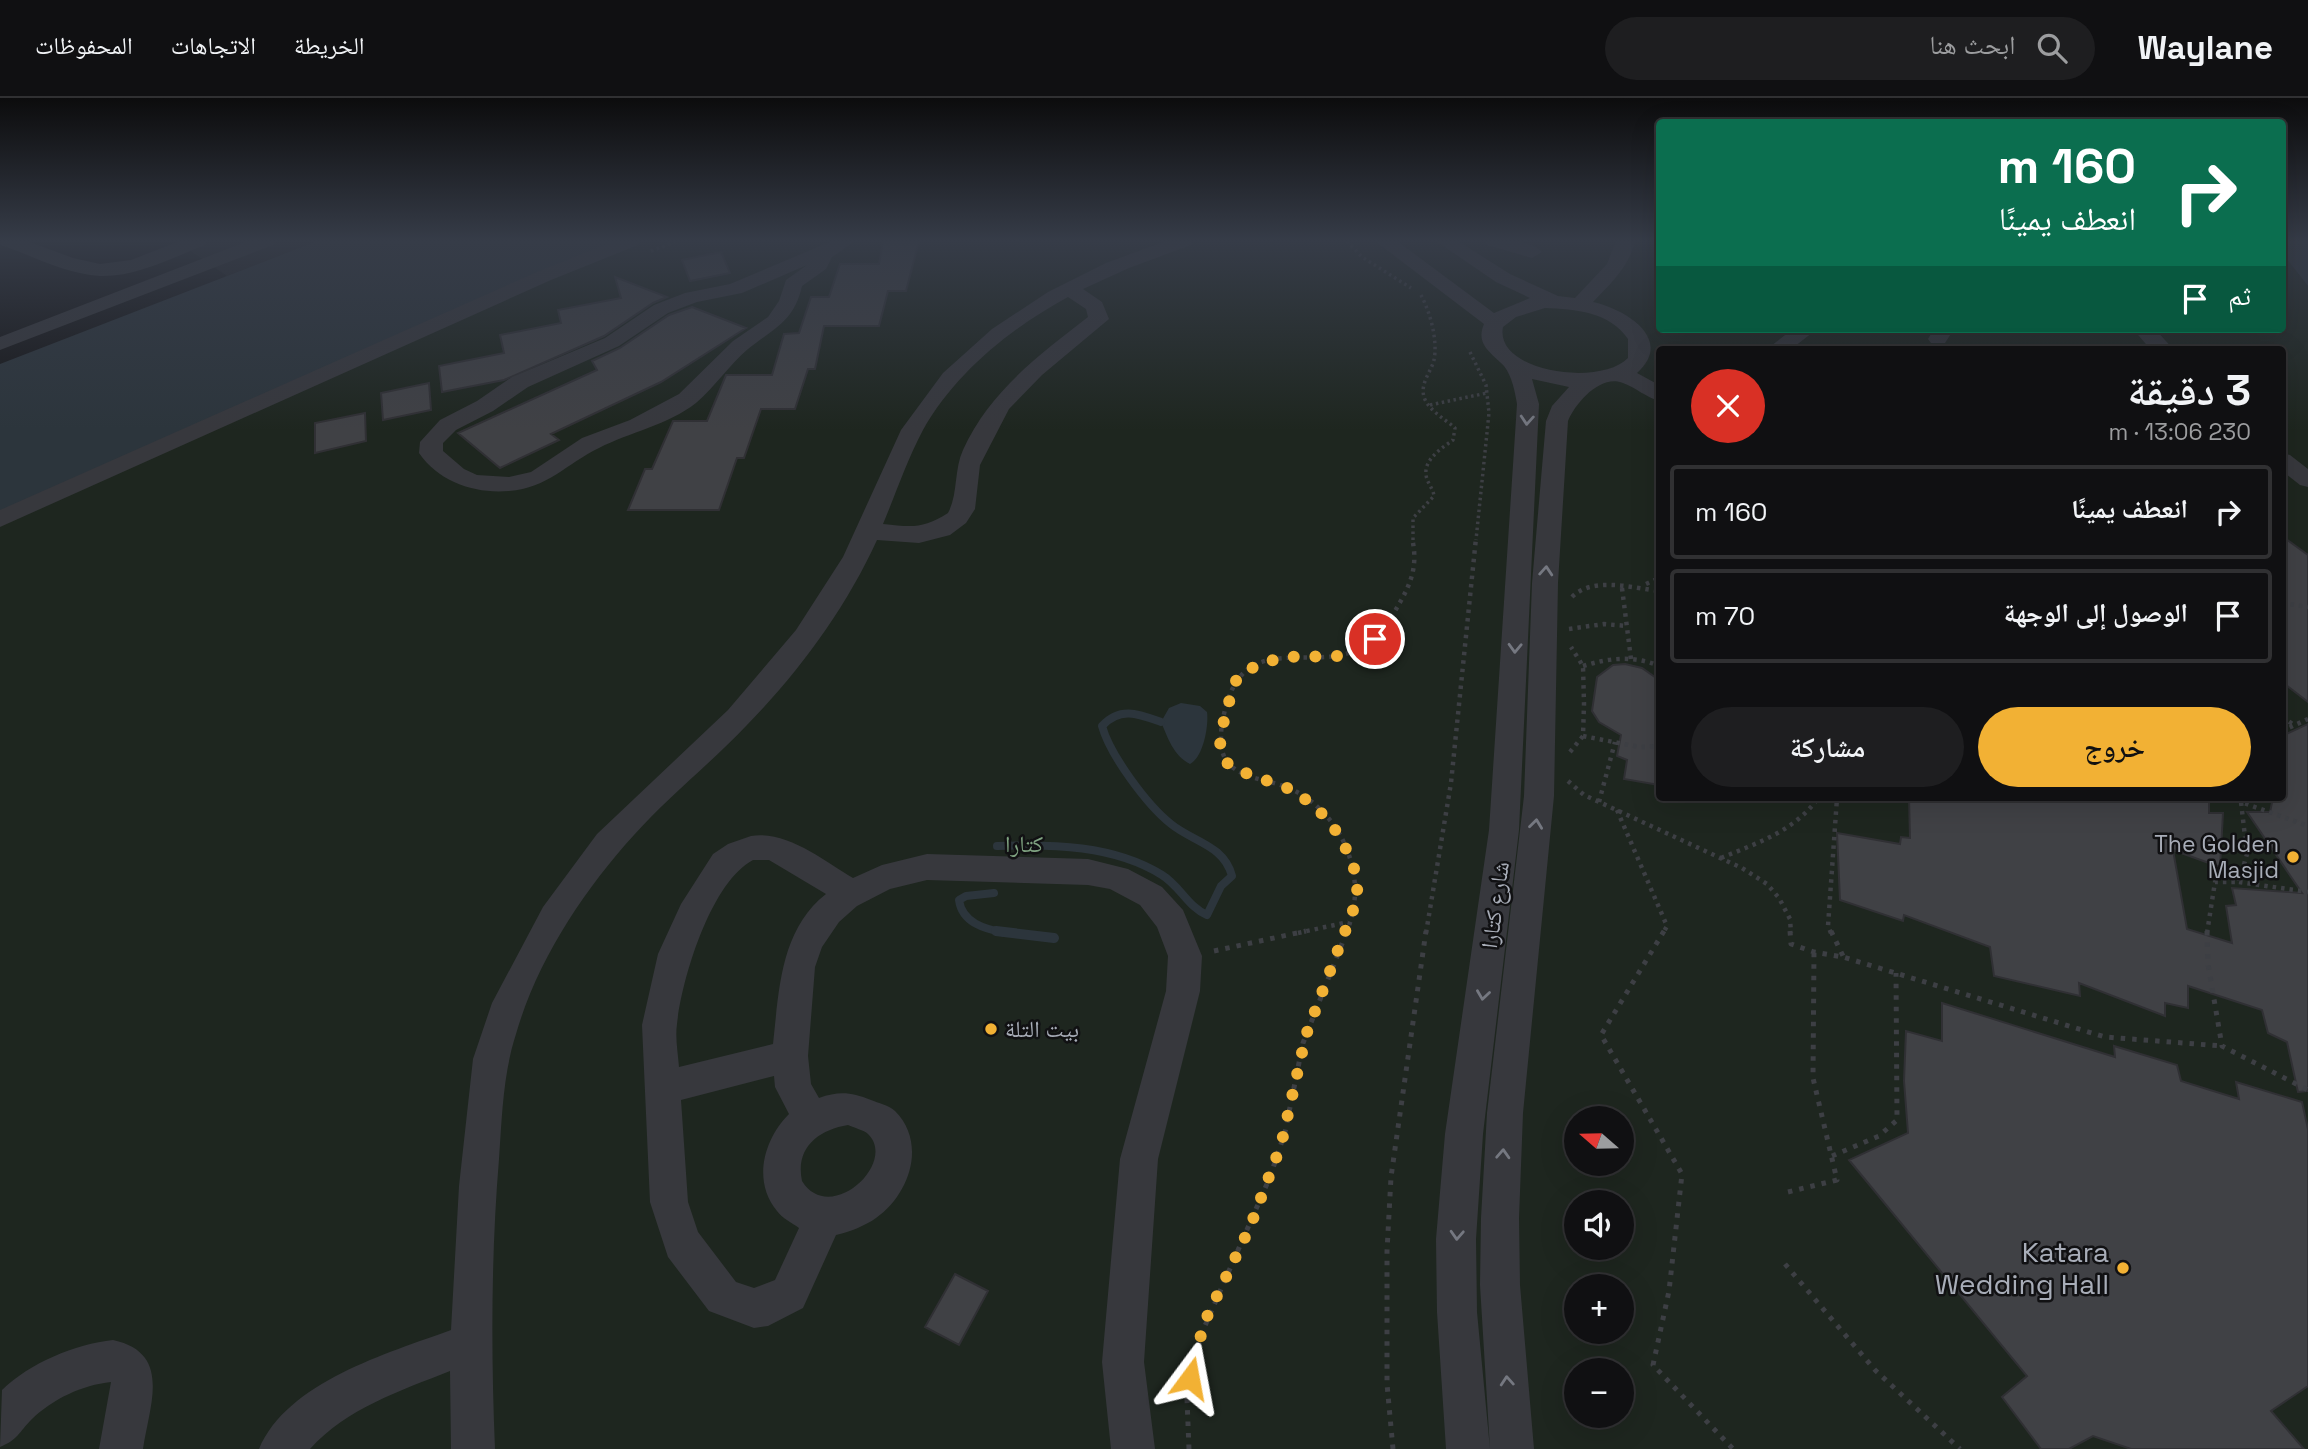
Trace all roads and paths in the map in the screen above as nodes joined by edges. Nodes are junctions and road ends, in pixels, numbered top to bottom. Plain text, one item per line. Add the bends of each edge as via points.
1 (103, 304) edge
2 (481, 304) edge
3 (675, 304) edge
4 (787, 304) edge
5 (1044, 304) edge
6 (1092, 304) edge
7 (1427, 304) edge
8 (1569, 304) edge
9 (1571, 304) edge
10 (1474, 305) joint
11 (1494, 323) junction
12 (1801, 333) edge
13 (2147, 333) edge
14 (0, 344) edge
15 (1782, 346) dead end
16 (2159, 346) edge
17 (1513, 362) junction
18 (1605, 377) junction
19 (1487, 393) junction
20 (1656, 393) edge
21 (1429, 405) junction
22 (2286, 463) edge
23 (2308, 480) edge
24 (0, 519) edge
25 (868, 531) junction
26 (1656, 579) edge
27 (1646, 584) dead end
28 (1622, 588) junction
29 (1656, 591) edge
30 (2286, 604) edge
31 (1570, 606) dead end
32 (2308, 607) edge
33 (1569, 622) dead end
34 (1627, 626) junction
35 (1569, 643) dead end
36 (1631, 659) junction
37 (1656, 665) edge
38 (1583, 666) junction
39 (2308, 719) edge
40 (2286, 720) edge
41 (2295, 726) junction
42 (2286, 729) edge
43 (1583, 736) junction
44 (1615, 742) junction
45 (1656, 746) edge
46 (1568, 760) dead end
47 (1564, 770) dead end
48 (1816, 801) edge
49 (1836, 801) edge
50 (2241, 801) edge
51 (2244, 801) edge
52 (1599, 802) junction
53 (1617, 809) junction
54 (2308, 825) edge
55 (1721, 858) junction
56 (2239, 882) junction
57 (2308, 892) edge
58 (852, 894) junction
59 (1349, 921) junction
60 (1216, 951) dead end
61 (1814, 952) junction
62 (1843, 957) junction
63 (1896, 973) junction
64 (2222, 1046) junction
65 (790, 1056) junction
66 (662, 1088) junction
67 (2308, 1090) edge
68 (811, 1119) junction
69 (1832, 1156) junction
70 (1788, 1192) dead end
71 (825, 1216) junction
72 (1785, 1264) dead end
73 (470, 1343) junction
74 (0, 1426) edge
75 (121, 1449) edge
76 (281, 1449) edge
77 (474, 1449) edge
78 (1133, 1449) edge
79 (1189, 1449) edge
80 (1393, 1449) edge
81 (1468, 1449) edge
82 (1512, 1449) edge
83 (1732, 1449) edge
84 (1960, 1449) edge

1 - 14 street
2 - 24 street
3 - 4 street via 649,315 612,342 520,382 448,425 432,442 431,453 472,482 509,484 539,477 590,443 687,399 740,345 775,321
5 - 25 street via 989,342 936,395 897,459
6 - 25 street via 1099,319 1034,370 1000,406 968,466 963,509 957,518 941,529 919,535
7 - 21 path via 1434,344 1424,385
8 - 11 street via 1523,305 1505,312
9 - 18 street, شارع كتارا via 1617,318 1638,338 1640,355 1634,365
10 - 11 street
10 - 19 path via 1463,327
11 - 17 street via 1493,342
12 - 15 street
13 - 16 street
17 - 18 street via 1547,376
17 -> 81 street, شارع كتارا via 1528,404 1508,783 1464,1134 1456,1239
18 - 20 street
82 -> 18 street, شارع كتارا via 1500,1218 1505,1113 1539,796 1545,583 1557,421 1563,406
19 - 21 path
19 - 80 path via 1489,413 1451,783 1391,1177 1387,1384
21 - 59 path via 1455,428 1453,440 1431,457 1428,480 1435,494 1411,521 1417,559 1414,574 1375,639 1340,656 1283,657 1257,665 1237,678 1220,732 1226,762 1293,790 1318,809 1341,837 1355,871 1358,897
22 - 23 street
25 - 73 street via 836,591 790,658 737,718 607,845 551,923 528,965 491,1059 477,1193
26 - 27 path
28 - 29 path
28 - 31 path via 1597,585 1580,589
28 - 34 path
30 - 32 path
33 - 34 path via 1568,629
34 - 36 path
35 - 38 path
36 - 37 path
36 - 38 path
38 - 43 path
39 - 41 path
40 - 41 path
41 - 42 path
43 - 44 path
43 - 46 path
44 - 45 path
44 - 52 path
47 - 52 path via 1568,782
48 - 55 path via 1811,811 1786,829
49 - 62 path via 1828,926
50 - 56 path via 2247,854
51 - 54 path
52 - 53 path
53 - 55 path
53 - 83 path via 1667,926 1601,1035 1682,1174 1669,1291 1653,1365
55 - 61 path via 1767,884 1790,919 1791,944
56 - 57 path
56 - 64 path via 2214,882 2208,906 2205,946
58 - 65 street via 827,912 808,942 799,967
58 - 66 street via 772,848 750,848 724,863 693,914 666,986 659,1025
58 - 78 street via 882,878 927,867 1088,872 1117,878 1151,896 1171,920 1185,957 1183,991 1139,1159 1128,1276 1123,1362
59 - 60 path
59 - 79 path via 1306,1035 1281,1145 1265,1191 1204,1323 1187,1395
61 - 62 path
61 - 69 path via 1813,1078
62 - 63 path
63 - 64 path via 2105,1037
63 - 69 path via 1897,1120 1879,1136
64 - 67 path
65 - 66 street
65 - 68 street via 793,1087
66 - 71 street via 669,1202 682,1242 723,1297 754,1308 789,1294
68 - 71 street via 787,1145 781,1177 795,1204
68 - 71 street via 849,1108 867,1112 882,1121 895,1150 887,1183 875,1197 860,1208
69 - 70 path via 1837,1180
72 - 84 path via 1875,1370
73 - 76 street via 367,1381 298,1428
73 - 77 street
74 - 75 street via 13,1408 39,1387 100,1361 120,1361 133,1381

